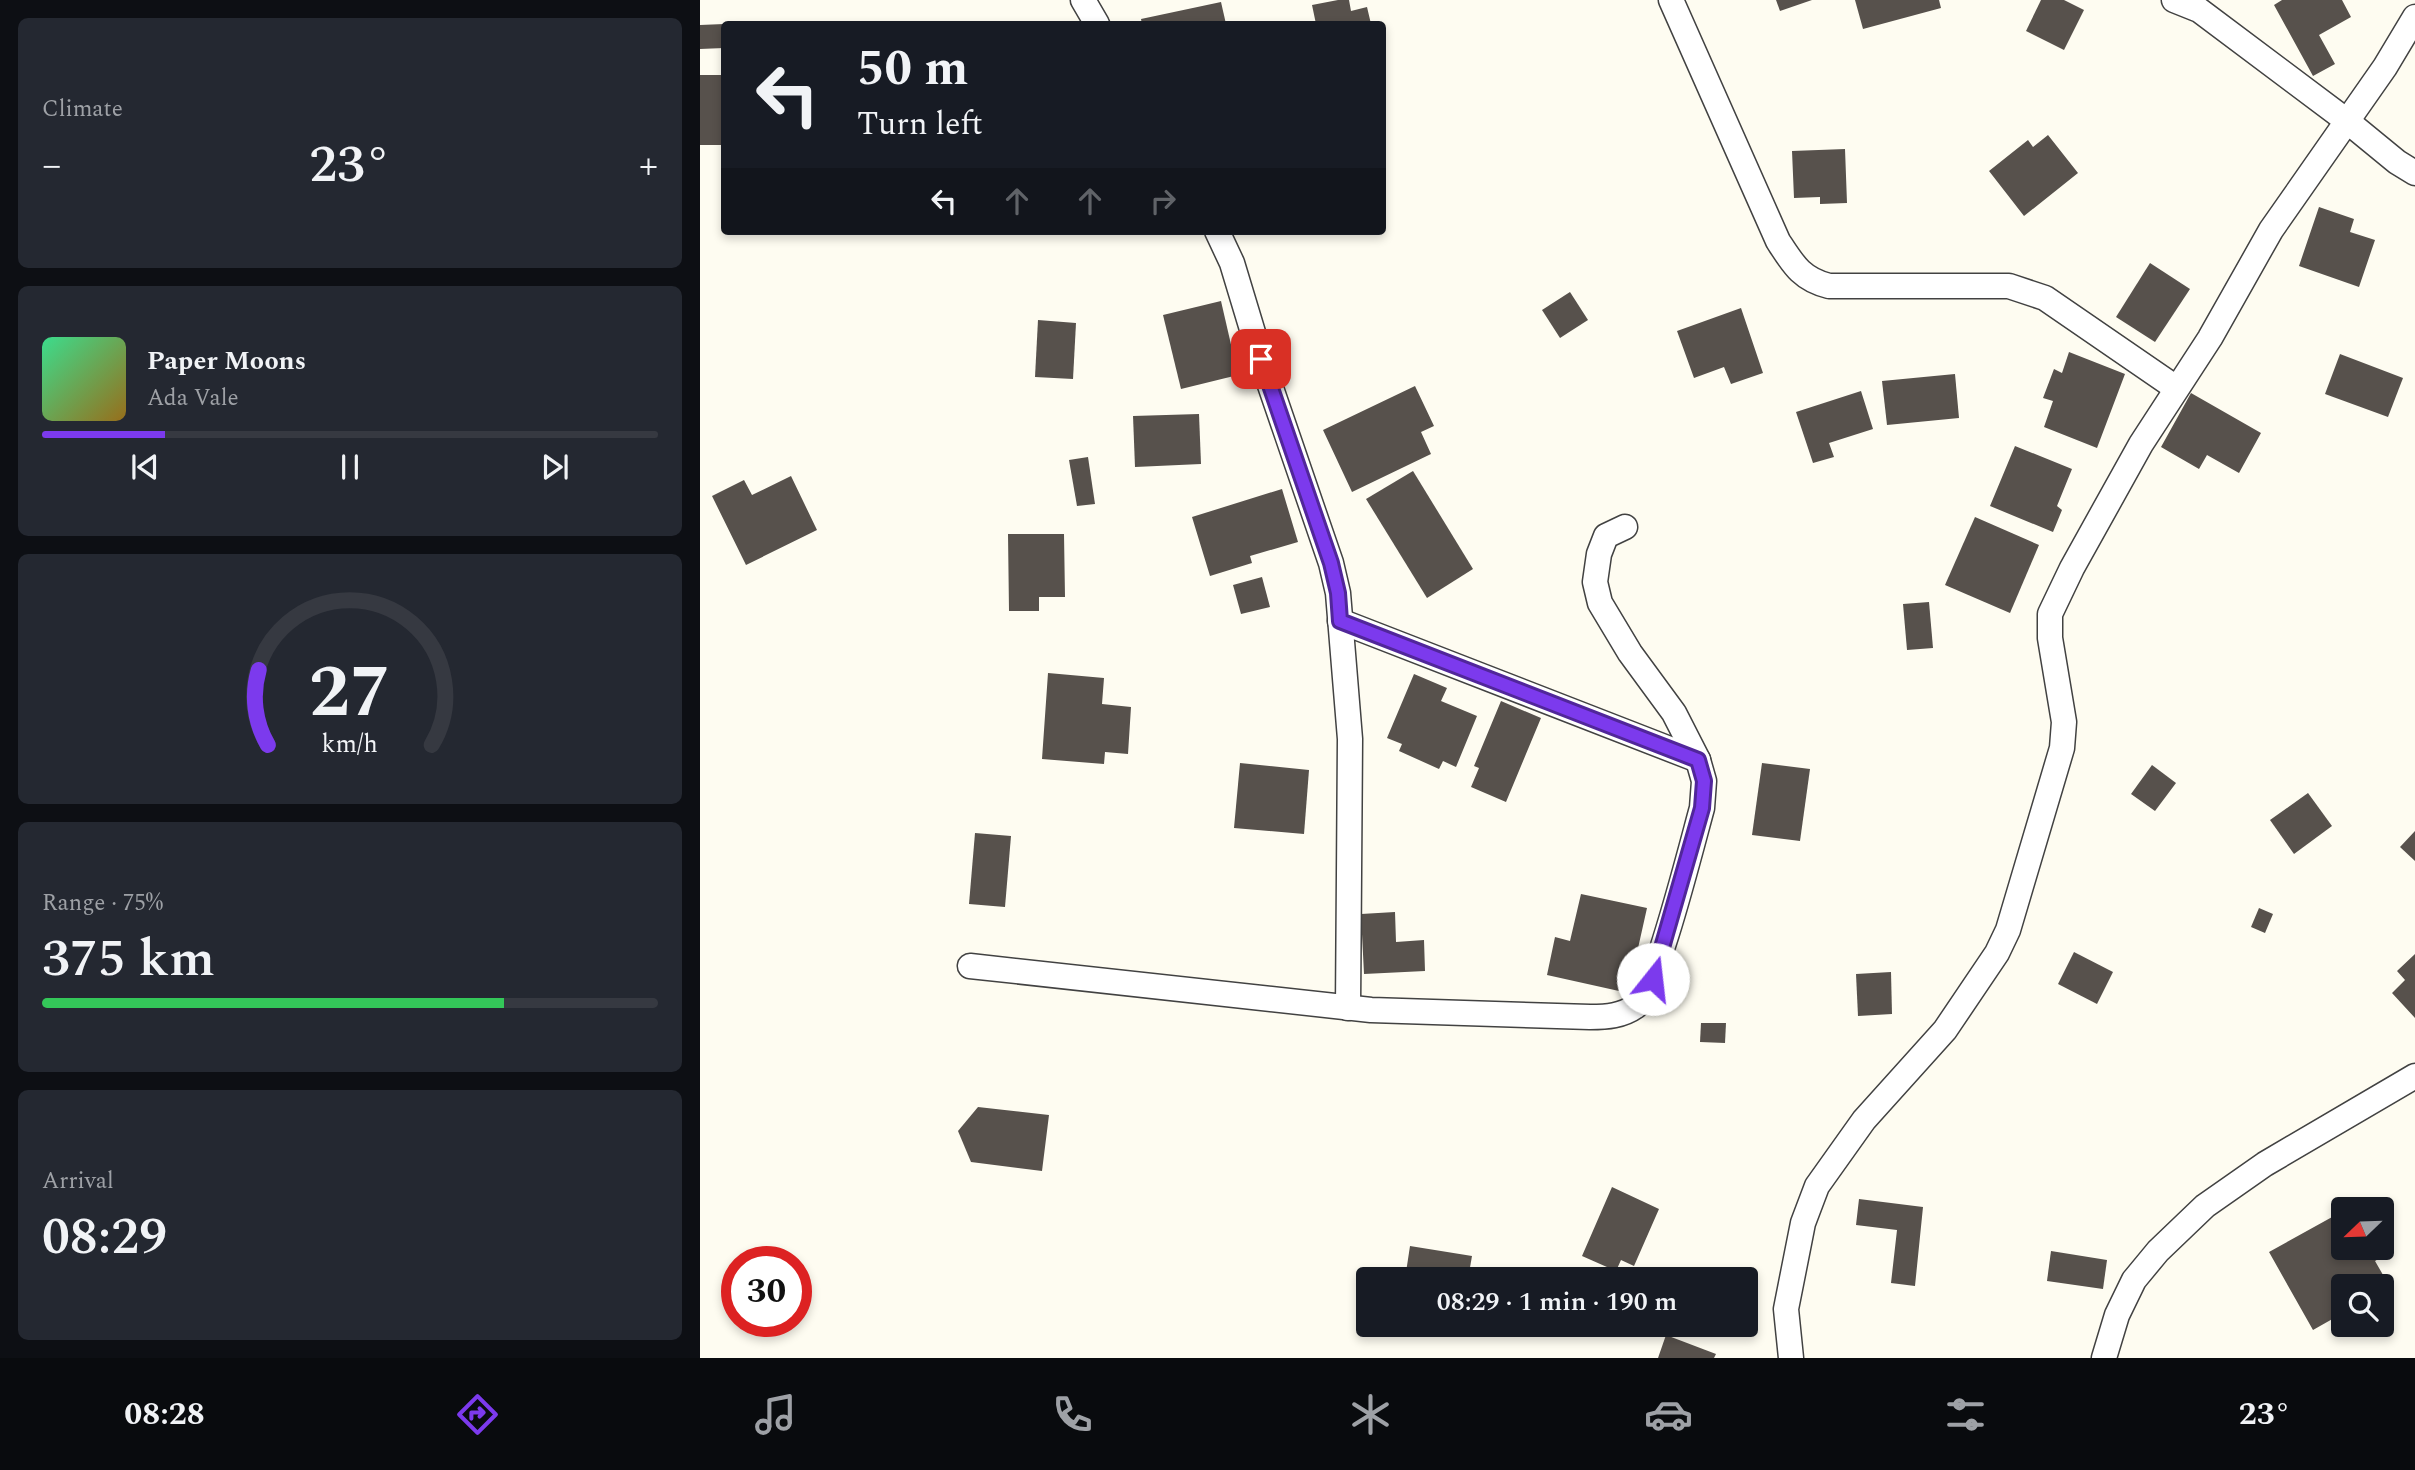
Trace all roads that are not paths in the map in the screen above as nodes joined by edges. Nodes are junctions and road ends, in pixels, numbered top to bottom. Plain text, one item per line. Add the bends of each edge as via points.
1 (1083, 0) edge
2 (1671, 0) edge
3 (2174, 0) edge
4 (2415, 17) edge
5 (1095, 21) edge
6 (2347, 121) junction
7 (2415, 173) edge
8 (1219, 235) edge
9 (2176, 388) junction
10 (1626, 527) dead end
11 (1340, 621) junction
12 (1698, 760) junction
13 (970, 966) dead end
14 (1348, 1008) junction
15 (2415, 1076) edge
16 (1791, 1358) edge
17 (2104, 1358) edge

1 - 5 street
2 - 9 street via 1778,241 1798,270 1813,282 1829,286 2009,286 2045,299
3 - 6 street via 2199,10
4 - 6 street
6 - 7 street
6 - 9 street via 2277,220
8 - 11 street via 1331,563
9 - 16 street via 2050,614 2064,722 2062,748 2008,930 1945,1030 1864,1120 1817,1186 1803,1223 1786,1309
10 - 12 street via 1606,536 1599,554 1595,582 1600,603 1674,713
11 - 12 street
11 - 14 street via 1350,739
12 - 14 street via 1704,781 1702,808 1653,979 1639,1005 1617,1016 1590,1017
13 - 14 street
15 - 17 street via 2265,1164 2205,1206 2134,1280

